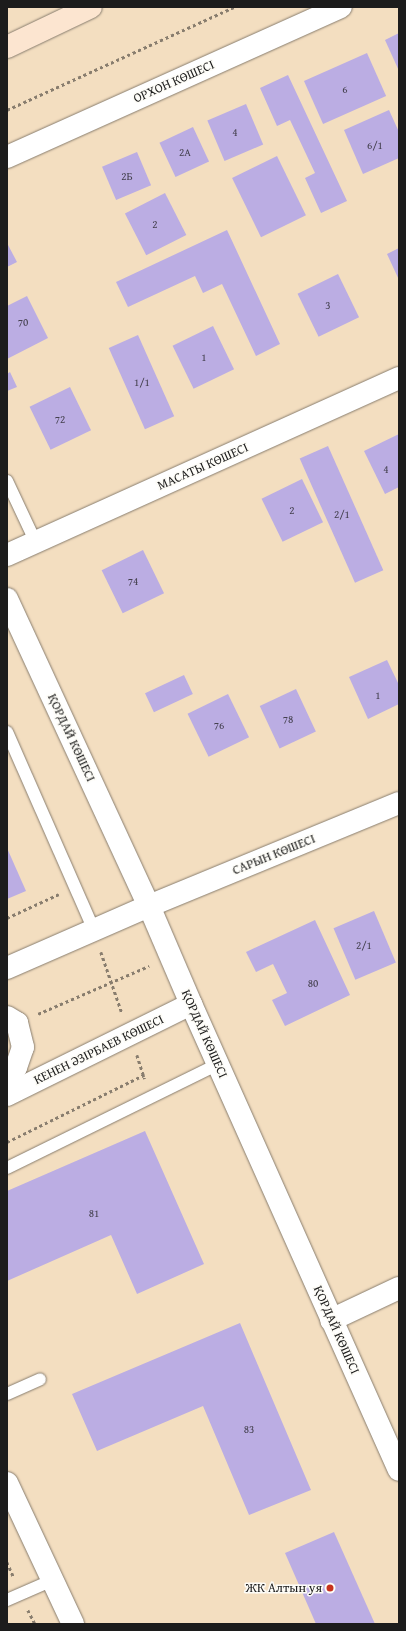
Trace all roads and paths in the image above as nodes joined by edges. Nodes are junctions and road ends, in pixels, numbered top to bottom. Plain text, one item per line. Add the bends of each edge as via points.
1 (91, 7) edge
2 (234, 7) edge
3 (341, 7) edge
4 (7, 47) edge
5 (7, 110) edge
6 (7, 157) edge
7 (399, 378) edge
8 (7, 481) edge
9 (36, 543) junction
10 (7, 555) edge
11 (7, 599) edge
12 (7, 732) edge
13 (399, 803) edge
14 (75, 887) junction
15 (149, 906) junction
16 (7, 918) edge
17 (94, 930) junction
18 (170, 956) junction
19 (7, 968) edge
20 (191, 1004) junction
21 (12, 1020) edge
22 (218, 1064) junction
23 (144, 1076) dead end
24 (7, 1077) edge
25 (7, 1095) edge
26 (7, 1142) edge
27 (7, 1168) edge
28 (399, 1288) edge
29 (331, 1320) junction
30 (40, 1379) dead end
31 (7, 1394) edge
32 (399, 1470) edge
33 (7, 1483) edge
34 (53, 1580) junction
35 (7, 1600) edge
36 (73, 1624) edge

1 - 4 main road
2 - 5 path
3 - 6 street, ОРХОН КӨШЕСІ
7 - 9 street, МАСАТЫ КӨШЕСІ
8 - 9 lane
9 - 10 street, МАСАТЫ КӨШЕСІ
11 - 15 street, ҚОРДАЙ КӨШЕСІ
12 - 14 lane
13 - 15 street, САРЫН КӨШЕСІ
14 - 16 path
14 - 17 lane
15 - 17 street
15 - 18 street, ҚОРДАЙ КӨШЕСІ
17 - 19 street
18 - 20 street, ҚОРДАЙ КӨШЕСІ
18 - 21 path
20 - 22 street, ҚОРДАЙ КӨШЕСІ
20 - 25 street, КЕНЕН ӘЗІРБАЕВ КӨШЕСІ
21 - 24 street via 23,1047 16,1067
22 - 27 lane
22 - 29 street, ҚОРДАЙ КӨШЕСІ
23 - 26 path
28 - 29 street
29 - 32 street, ҚОРДАЙ КӨШЕСІ
30 - 31 lane
33 - 34 street
34 - 35 lane
34 - 36 street

